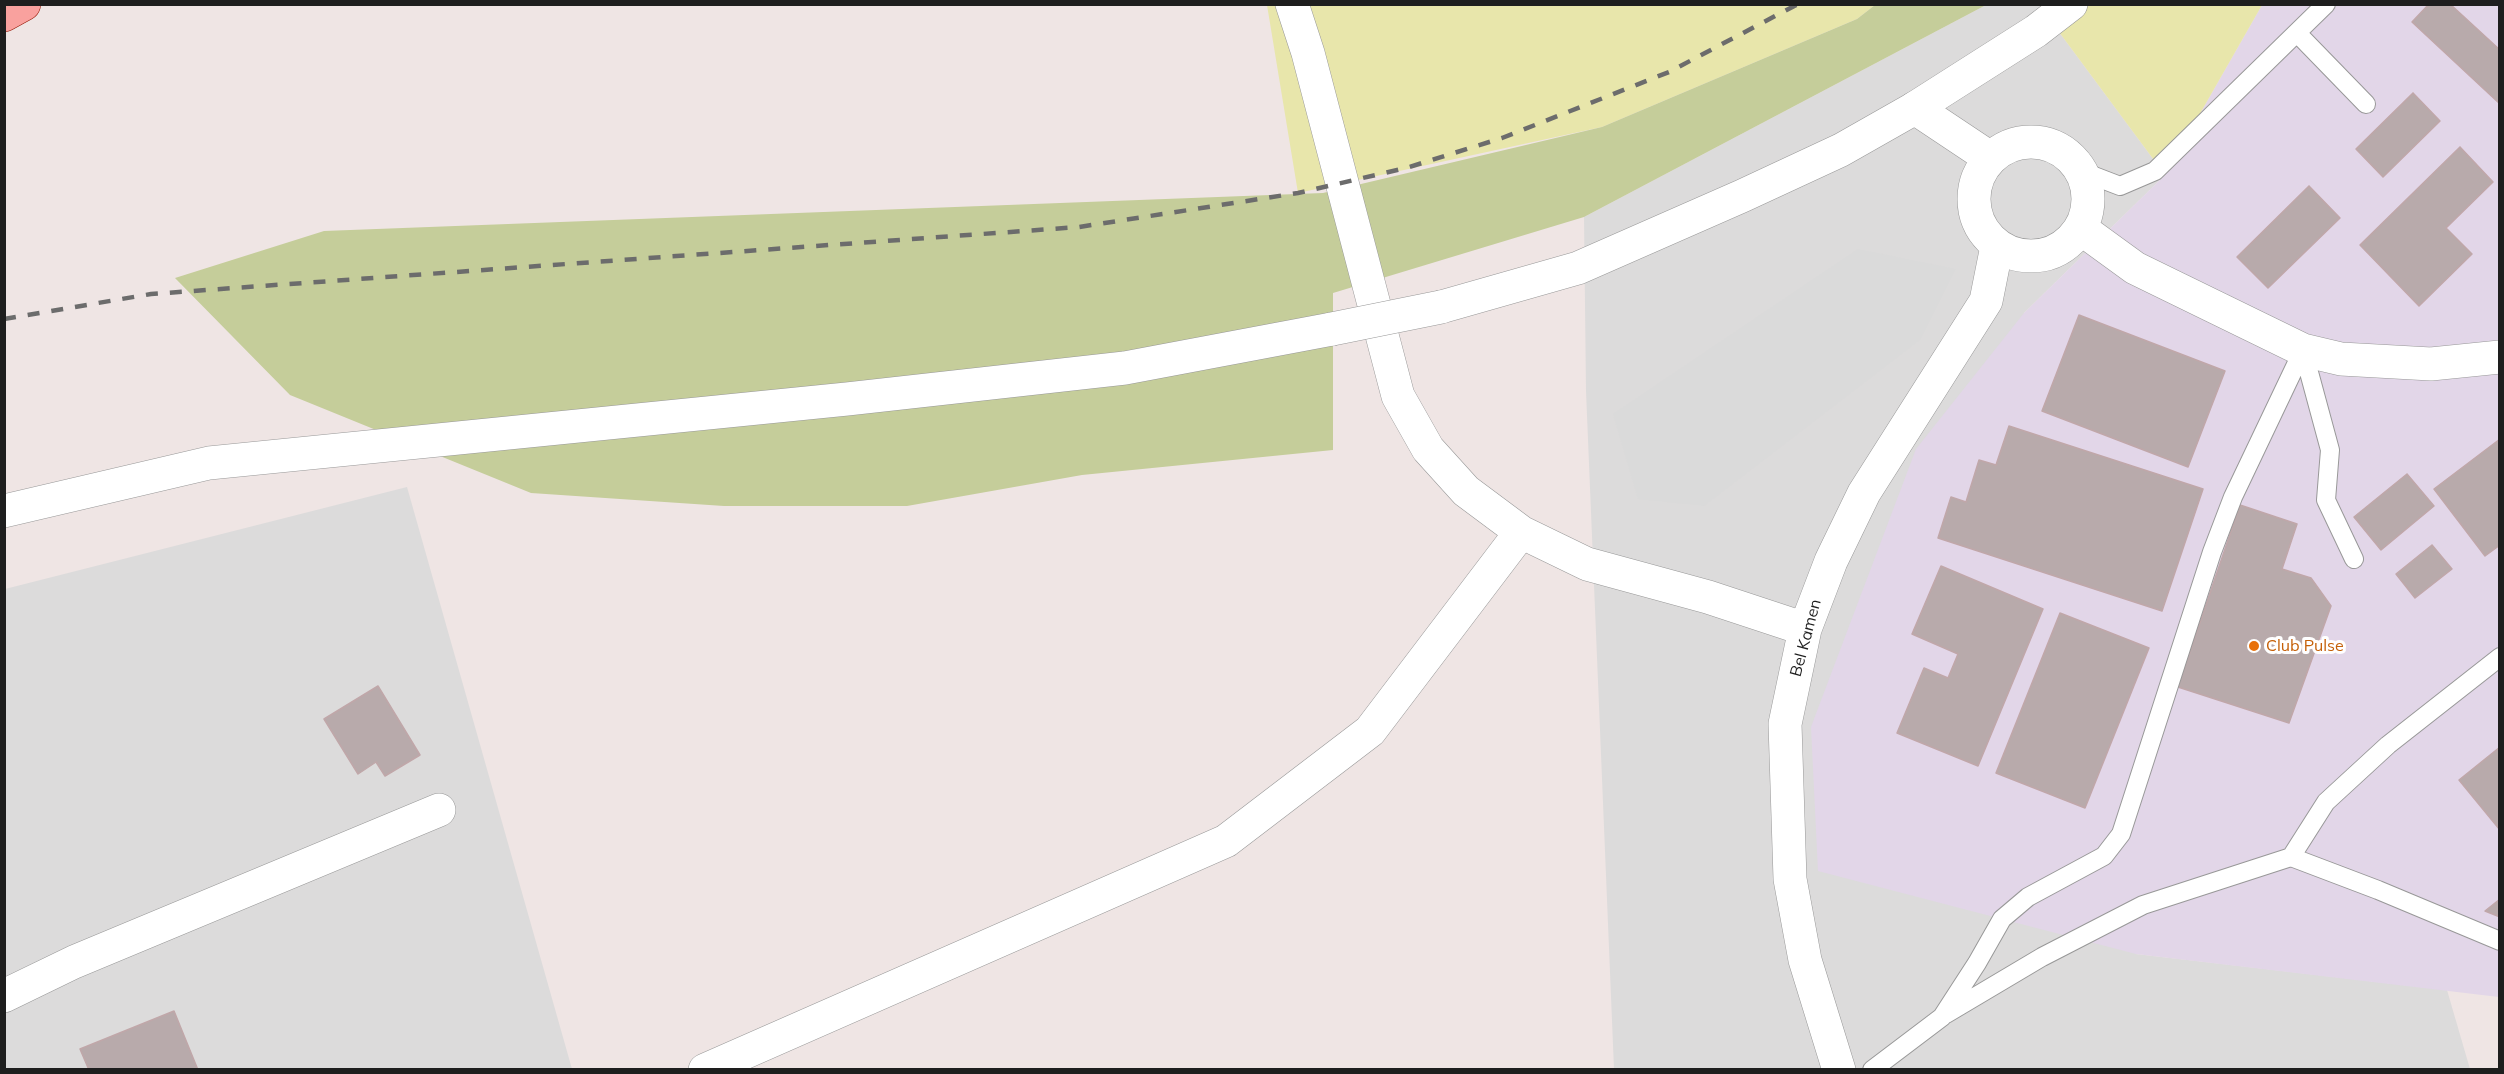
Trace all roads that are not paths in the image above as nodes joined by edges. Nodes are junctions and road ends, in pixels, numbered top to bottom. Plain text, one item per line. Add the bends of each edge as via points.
1 (24, 4) edge
2 (1292, 4) edge
3 (2071, 4) edge
4 (2326, 4) edge
5 (4, 15) edge
6 (2297, 33) junction
7 (2366, 104) dead end
8 (1915, 108) junction
9 (1990, 159) junction
10 (2081, 171) junction
11 (2080, 228) junction
12 (1997, 246) junction
13 (2303, 350) junction
14 (2499, 357) edge
15 (4, 511) edge
16 (1521, 531) junction
17 (2354, 559) dead end
18 (1805, 629) junction
19 (2499, 657) edge
20 (439, 810) dead end
21 (2291, 857) junction
22 (2499, 942) edge
23 (4, 996) edge
24 (1942, 1017) junction
25 (705, 1070) edge
26 (1839, 1070) edge
27 (1872, 1070) edge

1 - 5 main road
2 - 16 street via 1398,396 1428,449 1466,491
3 - 8 street via 2036,31
4 - 6 lane
6 - 7 lane
6 - 10 lane via 2155,171 2120,186
8 - 9 street
8 - 15 street, bridge via 1841,150 1578,268 1441,307 1125,368 209,463
9 - 10 street via 2012,144 2032,141 2051,145 2068,155
9 - 12 street via 1978,175 1972,194 1983,232
10 - 11 street via 2088,189 2088,210
11 - 12 street via 2067,244 2050,254 2015,255
11 - 13 street via 2135,268
12 - 18 street, Bel Kamen via 1986,301 1864,493 1831,561
13 - 14 street via 2341,360 2431,364
13 - 17 lane via 2330,450 2326,500
13 - 24 lane via 2224,519 2121,834 2104,856 2028,897 2002,919
16 - 18 street via 1587,564
16 - 25 street via 1370,731 1226,841
18 - 26 street, Bel Kamen via 1785,724 1790,879 1805,960
19 - 21 lane via 2388,745 2326,802
20 - 23 street via 74,962
21 - 22 lane
21 - 24 lane via 2143,905 2042,957
24 - 27 lane

